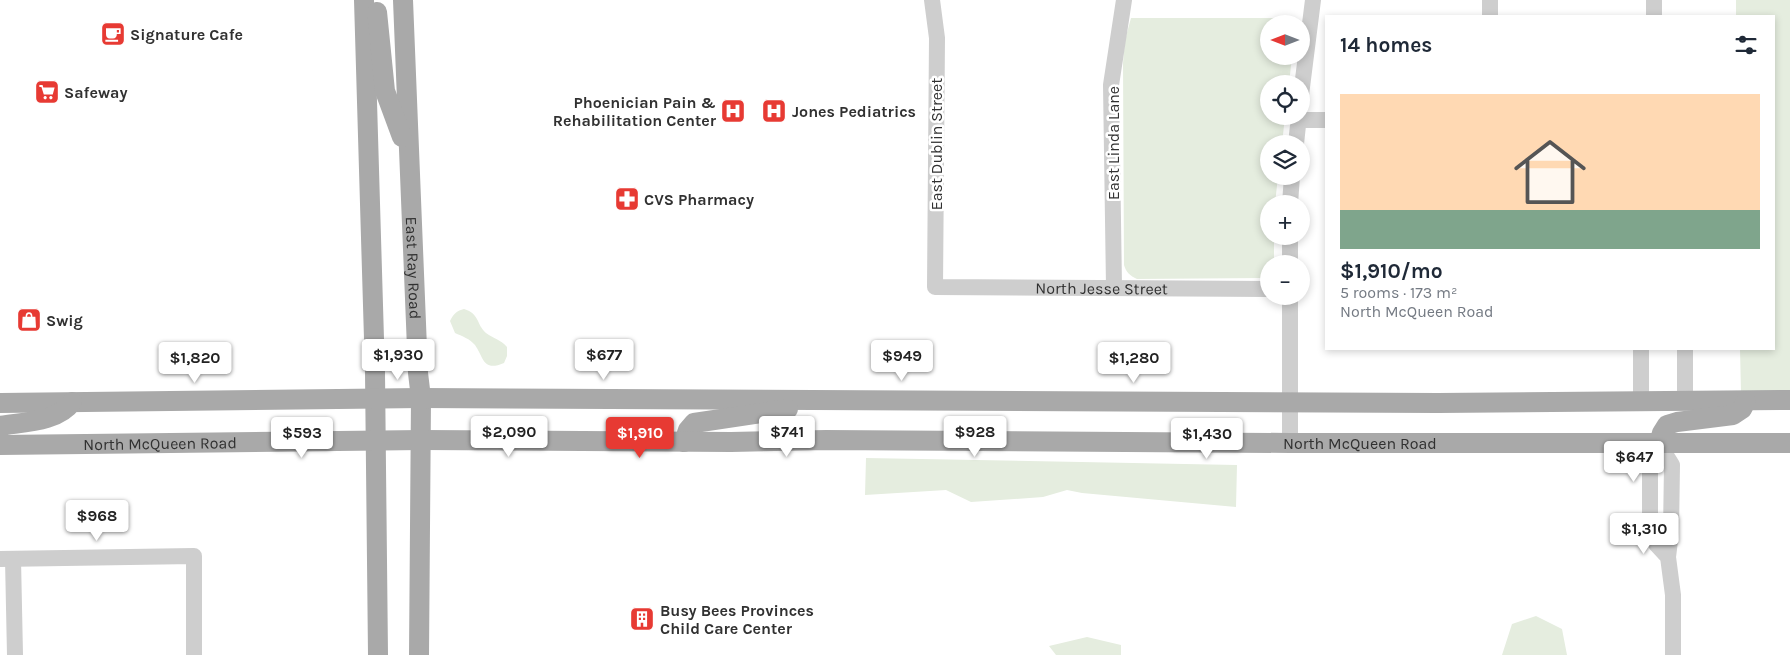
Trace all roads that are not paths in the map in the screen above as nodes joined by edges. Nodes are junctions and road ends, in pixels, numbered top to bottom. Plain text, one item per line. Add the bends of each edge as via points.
1 (364, 0) edge
2 (375, 0) edge
3 (403, 0) edge
4 (932, 0) edge
5 (1124, 0) edge
6 (1313, 0) edge
7 (1490, 0) edge
8 (1654, 0) edge
9 (1490, 15) edge
10 (1654, 15) edge
11 (1304, 75) edge
12 (1310, 119) edge
13 (1325, 120) edge
14 (408, 155) junction
15 (935, 288) joint
16 (1114, 288) junction
17 (1260, 289) edge
18 (1290, 305) edge
19 (1641, 350) edge
20 (1684, 350) edge
21 (421, 398) junction
22 (376, 399) junction
23 (826, 399) junction
24 (1790, 400) edge
25 (1641, 401) junction
26 (1685, 401) junction
27 (1746, 401) junction
28 (72, 402) junction
29 (1290, 402) junction
30 (0, 403) edge
31 (0, 426) edge
32 (422, 440) junction
33 (376, 441) junction
34 (684, 442) junction
35 (1290, 443) junction
36 (1790, 443) edge
37 (1659, 444) junction
38 (0, 445) edge
39 (7, 559) edge
40 (15, 655) edge
41 (194, 655) edge
42 (378, 655) edge
43 (419, 655) edge
44 (1673, 655) edge

1 - 22 main road
2 - 14 main road via 385,90
3 - 14 main road, East Ray Road
4 - 15 street, East Dublin Street via 937,38
5 - 16 street, East Linda Lane via 1111,85
6 - 11 street
7 - 9 street
8 - 10 street
12 - 13 street
14 - 21 main road, East Ray Road
15 - 16 street, North Jesse Street
16 - 17 street, North Jesse Street
18 - 29 street
19 - 25 street
20 - 26 street
21 - 22 main road
21 - 23 main road
21 - 32 main road, East Ray Road
22 - 28 main road
22 - 33 main road
23 - 29 main road
23 - 34 main road via 784,410 694,423
24 - 27 main road
25 - 26 main road
25 - 29 main road
26 - 27 main road
27 - 37 main road via 1742,409 1733,415 1667,425
28 - 30 main road
28 - 31 main road via 54,416
29 - 35 street
32 - 33 main road, North McQueen Road
32 - 34 main road, North McQueen Road
32 - 43 main road, East Ray Road
33 - 38 main road, North McQueen Road
33 - 42 main road
34 - 35 main road, North McQueen Road
35 - 37 main road, North McQueen Road
36 - 37 main road, North McQueen Road
37 - 44 street via 1650,460 1650,532 1668,557 1673,595
39 - 40 street
39 - 41 street via 194,556

